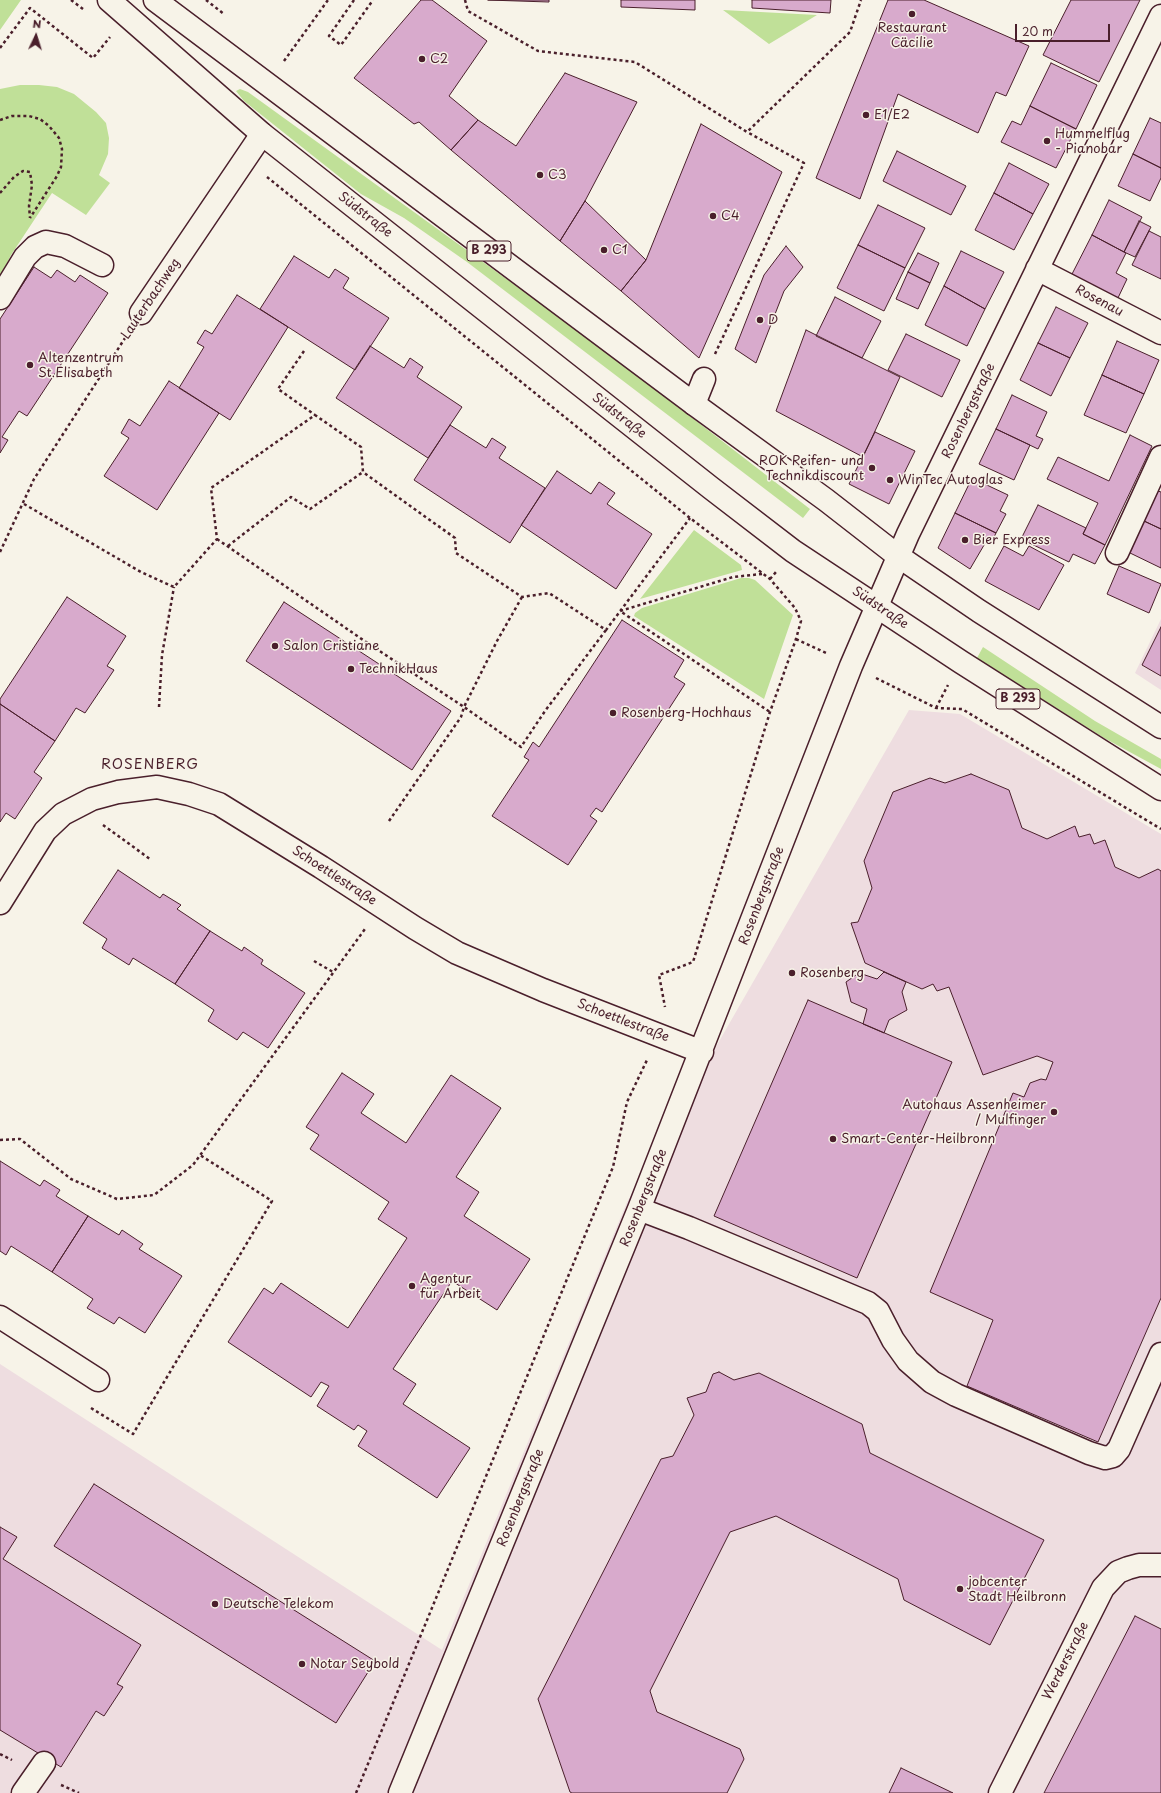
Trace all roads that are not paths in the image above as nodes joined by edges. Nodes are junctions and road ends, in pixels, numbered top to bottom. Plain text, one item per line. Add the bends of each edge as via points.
1 (110, 0) edge
2 (155, 0) edge
3 (1161, 16) edge
4 (262, 134) junction
5 (102, 266) dead end
6 (1037, 269) junction
7 (0, 298) edge
8 (141, 313) road end
9 (1161, 333) edge
10 (704, 379) road end
11 (694, 404) junction
12 (1161, 457) edge
13 (1117, 553) dead end
14 (898, 556) junction
15 (877, 606) junction
16 (1161, 727) edge
17 (1161, 789) edge
18 (0, 903) edge
19 (702, 1052) junction
20 (640, 1209) junction
21 (0, 1317) edge
22 (1161, 1354) edge
23 (98, 1380) dead end
24 (1161, 1565) edge
25 (44, 1763) dead end
26 (23, 1793) edge
27 (400, 1793) edge
28 (1000, 1793) edge

1 - 4 street, Südstraße / B 293
2 - 11 street, B 293
3 - 6 street, Rosenbergstraße
4 - 8 street, Lauterbachweg
4 - 15 street, Südstraße / B 293 via 723,498 793,551
5 - 7 street via 65,246 46,242 35,246 25,257
6 - 9 street, Rosenau
6 - 14 street, Rosenbergstraße
10 - 11 street
11 - 14 street, B 293
12 - 13 street
14 - 15 street, Rosenbergstraße
14 - 16 street, B 293
15 - 17 street, Südstraße / B 293
15 - 19 street, Rosenbergstraße via 851,666
18 - 19 street, Schoettlestraße via 45,831 63,814 77,805 107,795 157,787 219,804 457,953 491,969
19 - 20 street, Rosenbergstraße
20 - 22 street via 868,1303 878,1311 893,1340 908,1361 932,1382 1088,1453 1106,1458 1113,1456 1119,1449
20 - 27 street, Rosenbergstraße
21 - 23 street
24 - 28 street, Werderstraße via 1128,1568 1118,1572 1103,1588
25 - 26 street

